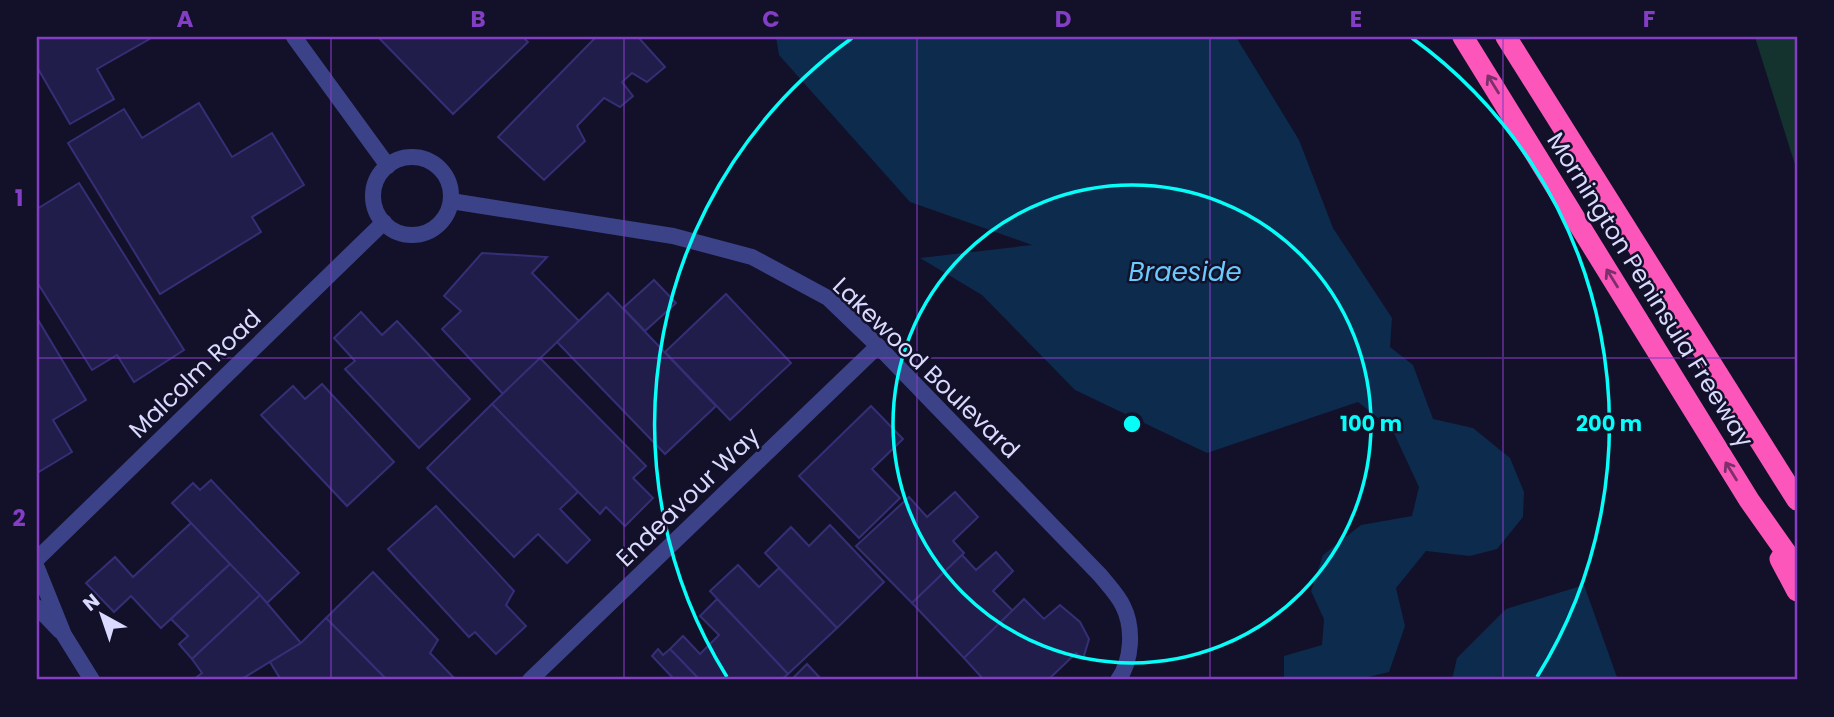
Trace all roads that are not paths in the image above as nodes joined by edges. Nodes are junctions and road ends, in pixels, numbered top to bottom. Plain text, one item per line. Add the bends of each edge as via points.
1 (294, 37) edge
2 (1463, 37) edge
3 (1506, 37) edge
4 (388, 166) junction
5 (451, 201) junction
6 (384, 222) junction
7 (878, 346) junction
8 (1790, 485) edge
9 (1797, 499) edge
10 (1749, 500) junction
11 (37, 559) edge
12 (37, 568) edge
13 (1797, 568) edge
14 (1797, 591) edge
15 (37, 607) edge
16 (64, 635) junction
17 (92, 680) edge
18 (530, 680) edge
19 (1118, 680) edge

1 - 4 street
10 -> 2 highway, Mornington Peninsula Freeway
3 - 8 highway, Mornington Peninsula Freeway
4 - 5 street via 405,157 429,160 446,176
4 - 6 street via 374,195
5 - 6 street via 442,221 421,234 399,232
5 - 7 street, Lakewood Boulevard via 673,236 752,257 828,298
6 - 11 street, Malcolm Road
7 - 18 street, Endeavour Way
7 - 19 street, Lakewood Boulevard via 1100,575 1124,607 1131,642
8 - 9 highway, Mornington Peninsula Freeway
10 - 13 highway, Mornington Peninsula Freeway
10 - 14 highway
12 - 16 street
15 - 16 street
16 - 17 street

